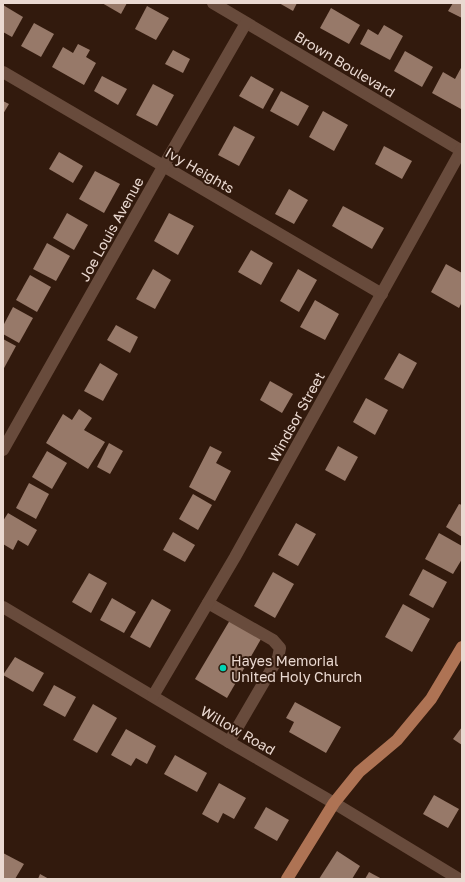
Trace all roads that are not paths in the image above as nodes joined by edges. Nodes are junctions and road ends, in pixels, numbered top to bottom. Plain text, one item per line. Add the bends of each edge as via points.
1 (213, 3) edge
2 (246, 23) junction
3 (3, 72) edge
4 (462, 150) edge
5 (163, 166) junction
6 (382, 294) junction
7 (3, 450) edge
8 (208, 603) junction
9 (3, 607) edge
10 (462, 648) edge
11 (152, 696) junction
12 (229, 742) junction
13 (334, 803) junction
14 (287, 879) edge
15 (459, 879) edge

1 - 2 street, Brown Boulevard
2 - 4 street, Brown Boulevard
2 - 5 street, Joe Louis Avenue
3 - 5 street, Ivy Heights
4 - 6 street, Windsor Street
5 - 6 street, Ivy Heights
5 - 7 street, Joe Louis Avenue
6 - 8 street, Windsor Street
8 - 11 street, Windsor Street
8 - 12 street via 273,640 280,648 278,658
9 - 11 street, Willow Road
10 - 13 main road via 431,699 397,740 359,772
11 - 12 street, Willow Road
12 - 13 street, Willow Road
13 - 14 main road
13 - 15 street, Willow Road

